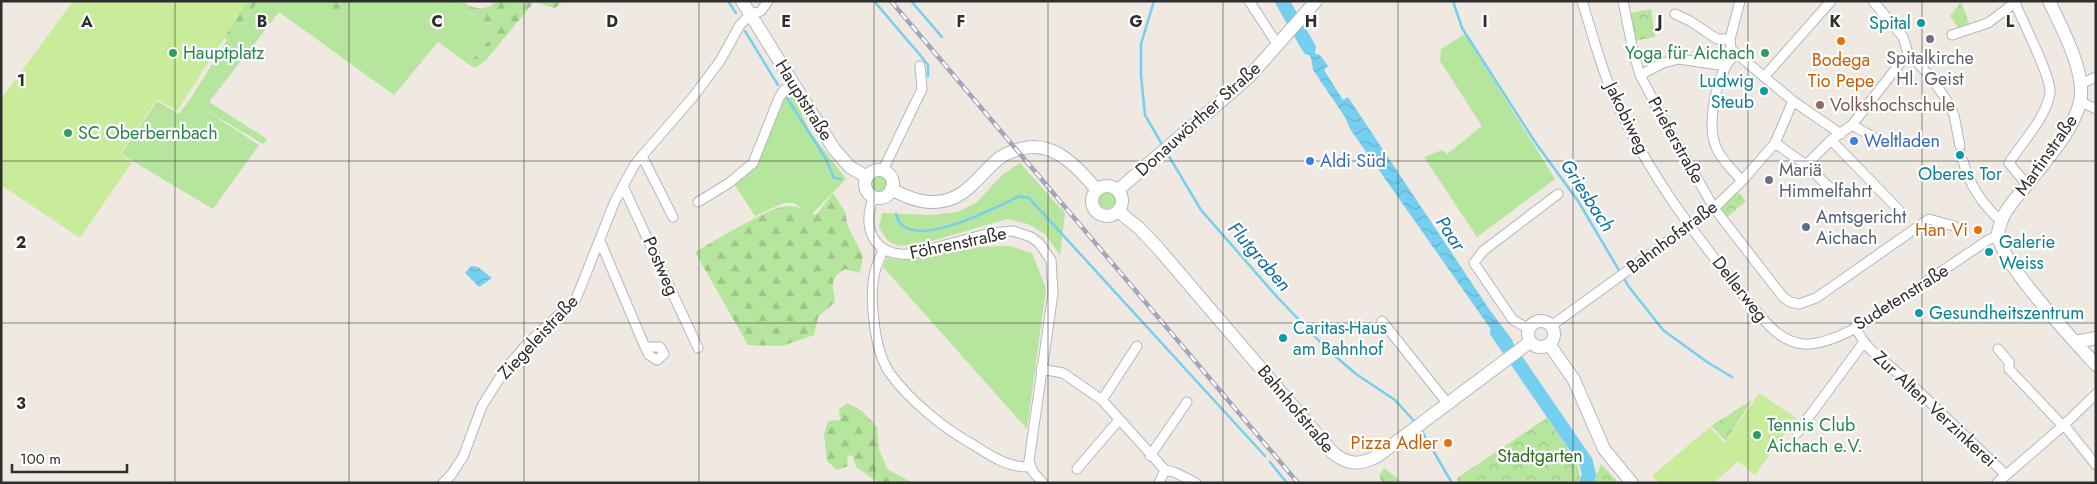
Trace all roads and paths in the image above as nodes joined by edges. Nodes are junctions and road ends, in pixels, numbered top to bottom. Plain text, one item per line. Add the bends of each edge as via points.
1 (742, 1) edge
2 (768, 1) edge
3 (1249, 1) edge
4 (1582, 1) edge
5 (1623, 1) edge
6 (1740, 1) edge
7 (1831, 1) edge
8 (1873, 1) edge
9 (2049, 1) edge
10 (2016, 2) edge
11 (1314, 3) edge
12 (751, 14) junction
13 (1675, 14) dead end
14 (1952, 35) dead end
15 (1730, 39) junction
16 (1278, 44) junction
17 (1908, 53) junction
18 (1735, 54) junction
19 (920, 66) dead end
20 (1726, 66) junction
21 (1640, 75) junction
22 (1764, 77) junction
23 (2096, 77) edge
24 (793, 84) junction
25 (2080, 84) junction
26 (1793, 101) junction
27 (2081, 102) junction
28 (2096, 109) edge
29 (1852, 124) junction
30 (1841, 134) junction
31 (1873, 137) dead end
32 (1831, 140) junction
33 (1775, 143) junction
34 (1960, 146) tunnel mouth
35 (642, 156) junction
36 (1806, 165) junction
37 (1964, 166) tunnel mouth
38 (883, 170) junction
39 (867, 177) junction
40 (1739, 177) junction
41 (2027, 185) junction
42 (623, 186) junction
43 (891, 189) junction
44 (1096, 189) junction
45 (1118, 190) junction
46 (1844, 192) dead end
47 (1558, 194) dead end
48 (874, 196) junction
49 (698, 202) dead end
50 (1714, 208) junction
51 (1899, 210) dead end
52 (1118, 211) junction
53 (673, 217) dead end
54 (2001, 221) junction
55 (1954, 226) dead end
56 (1689, 227) junction
57 (1998, 236) junction
58 (600, 241) junction
59 (883, 250) junction
60 (1382, 322) dead end
61 (1551, 326) junction
62 (1855, 327) junction
63 (1529, 335) junction
64 (2096, 338) edge
65 (1864, 342) junction
66 (2075, 342) junction
67 (1797, 343) joint
68 (1549, 344) junction
69 (645, 346) dead end
70 (1137, 346) dead end
71 (698, 348) dead end
72 (1998, 349) dead end
73 (2091, 351) edge
74 (2096, 365) edge
75 (1042, 369) junction
76 (2096, 394) edge
77 (1102, 400) junction
78 (1187, 402) dead end
79 (1448, 404) junction
80 (1119, 420) junction
81 (2064, 425) junction
82 (1797, 433) dead end
83 (1150, 456) junction
84 (2096, 465) edge
85 (1031, 467) junction
86 (1077, 470) dead end
87 (1165, 470) junction
88 (2006, 475) junction
89 (443, 483) edge
90 (1043, 483) edge
91 (1159, 483) edge
92 (1196, 483) edge
93 (1632, 483) edge
94 (1997, 483) edge

1 - 12 main road, Hauptstraße
2 - 12 street via 761,11
3 - 16 street
4 - 56 street, Jakobiweg via 1612,90 1628,125
5 - 21 street, Prieferstraße
6 - 15 street
7 - 22 street
8 - 17 street via 1903,37
9 - 25 main road, Martinstraße via 2073,53
10 - 14 street via 1988,23
10 - 41 street via 2050,90 2043,111 2009,163
11 - 16 main road, Donauwörther Straße
12 - 24 main road, Hauptstraße
12 - 35 street, Ziegeleistraße via 740,25 693,97
13 - 15 street via 1717,40
15 - 18 street
16 - 45 main road, Donauwörther Straße via 1249,77
17 - 29 street
17 - 34 street via 1931,77 1947,101 1954,115
18 - 20 street
18 - 22 street
19 - 38 street via 922,89
20 - 21 street via 1679,59
20 - 40 street via 1716,96 1713,137 1718,152
21 - 50 street, Prieferstraße
22 - 26 street
23 - 25 street
24 - 39 main road, Hauptstraße via 834,149 850,166
24 - 49 street via 778,98 753,163
25 - 27 main road, Martinstraße
26 - 30 street
26 - 33 street, Bahnhofstraße
27 - 28 street
27 - 41 main road, Martinstraße via 2072,123
29 - 30 street
29 - 31 street
30 - 32 street
32 - 36 street
32 - 51 street
33 - 36 street
33 - 40 street, Bahnhofstraße
35 - 42 street, Ziegeleistraße
35 - 53 street
36 - 46 street via 1829,187
37 - 54 street via 1972,185
38 - 39 main road via 874,171
38 - 43 main road via 890,176
39 - 48 main road via 866,190
40 - 50 street, Bahnhofstraße
41 - 54 main road, Martinstraße
42 - 58 street, Ziegeleistraße
42 - 71 street, Postweg
43 - 44 main road via 922,201 951,199 967,191 999,158 1023,148 1035,147 1061,154
43 - 48 main road via 885,196
44 - 45 main road via 1108,185
44 - 52 main road via 1091,200 1094,210 1103,216
45 - 52 main road via 1122,202
47 - 63 street via 1483,251 1474,263 1512,320
48 - 59 street, Föhrenstraße via 869,208 869,229
50 - 55 street, Prieferstraße via 1783,297 1799,304 1816,298 1930,219
50 - 56 street, Bahnhofstraße
52 - 79 main road, Bahnhofstraße via 1158,248 1341,460 1355,464 1368,461
54 - 57 main road
56 - 61 street, Bahnhofstraße
56 - 67 street, Dellerweg via 1768,325
57 - 62 street, Sudetenstraße
57 - 66 main road via 2027,284
58 - 69 street
58 - 89 street, Ziegeleistraße via 576,299 506,368 482,406 463,457
59 - 75 street, Föhrenstraße via 900,255 911,254 990,233 1013,231 1031,237 1052,260 1053,293
59 - 85 street via 876,269 873,296 878,341 889,372 947,430 996,459 1014,466
60 - 79 street
61 - 63 main road, Bahnhofstraße via 1535,323
61 - 68 main road via 1553,337
62 - 65 street, Zur Alten Verzinkerei
62 - 67 street, Sudetenstraße via 1822,342
63 - 68 main road via 1539,347
63 - 79 main road, Bahnhofstraße via 1517,352
64 - 66 main road
65 - 82 street, Zur Alten Verzinkerei
65 - 88 street, Zur Alten Verzinkerei
66 - 73 main road
68 - 93 main road via 1574,380 1604,449
70 - 77 street
72 - 81 street via 2009,362 2009,368
73 - 74 main road
75 - 77 street via 1063,373
75 - 85 street, Föhrenstraße
76 - 81 street
77 - 80 street
78 - 83 street
80 - 83 street
80 - 86 street
81 - 84 street
81 - 88 street
83 - 87 street
85 - 90 street
87 - 91 street
87 - 92 street
88 - 94 street

